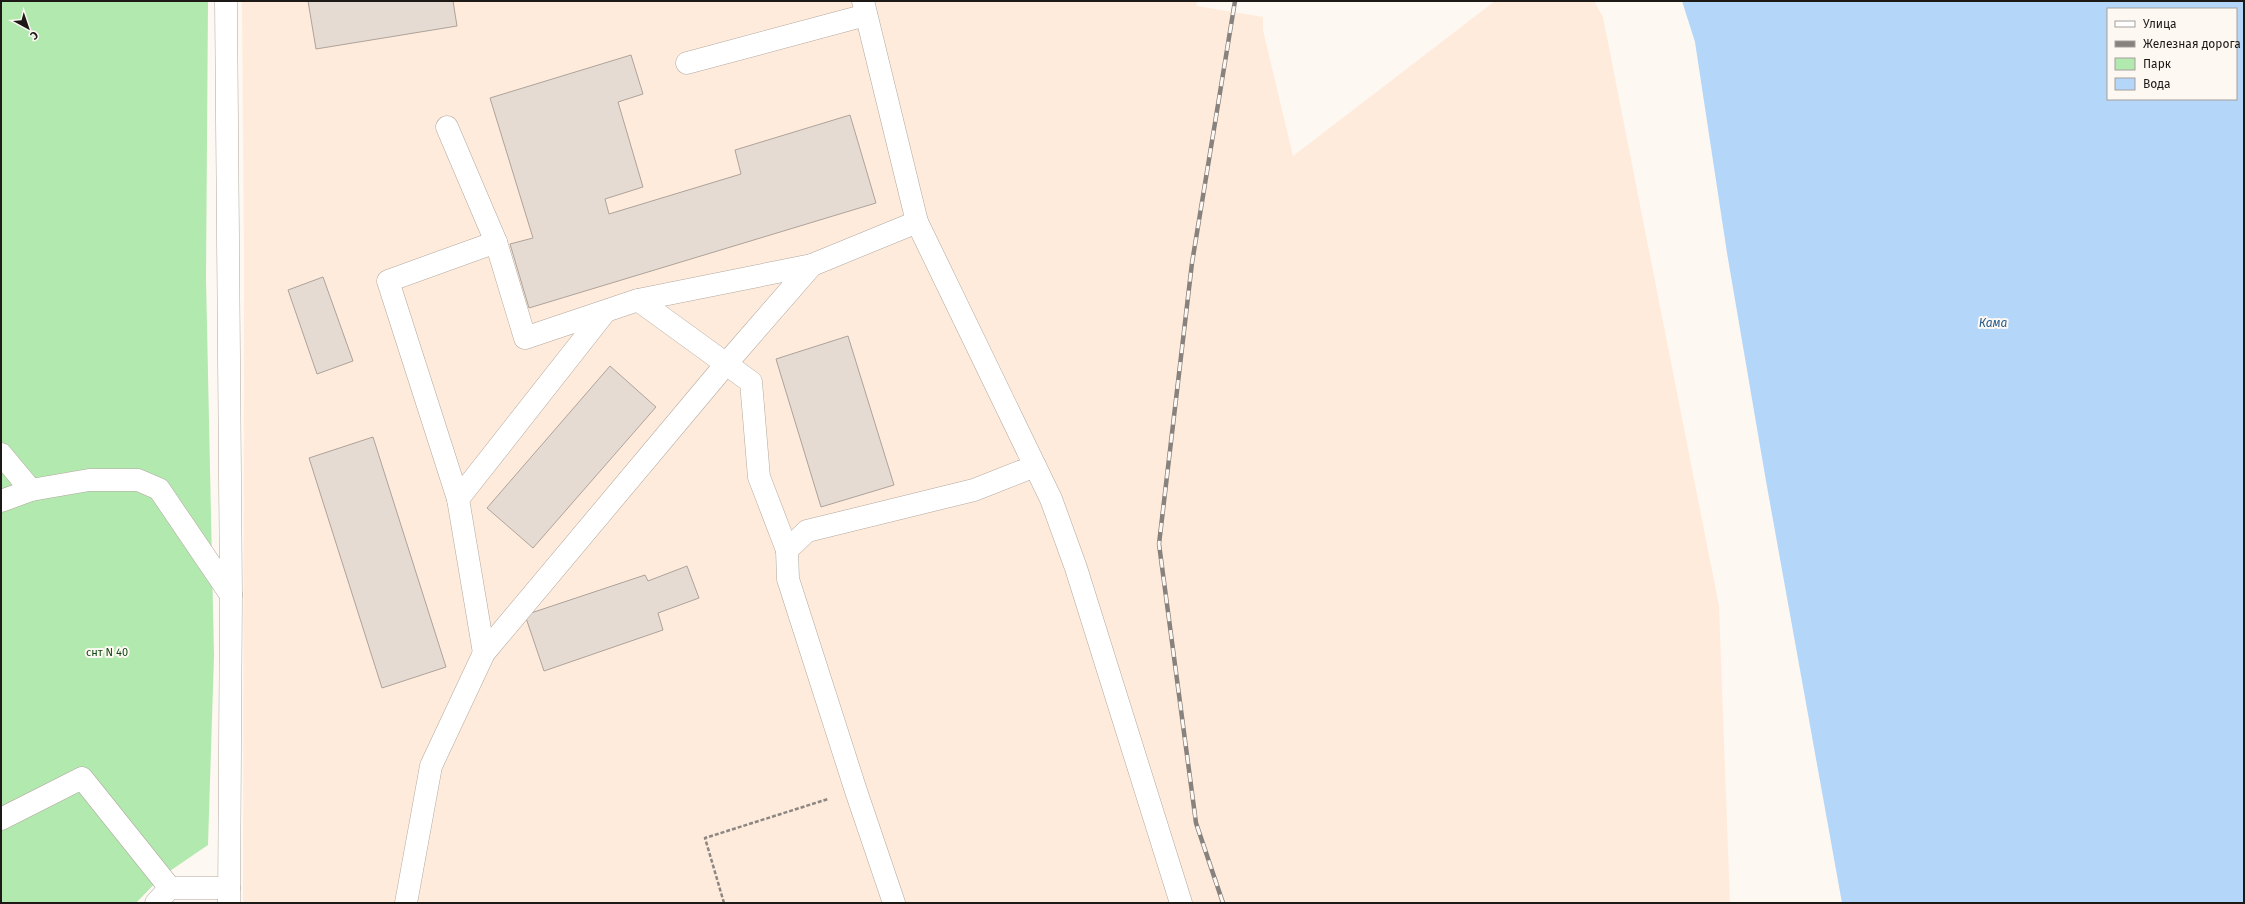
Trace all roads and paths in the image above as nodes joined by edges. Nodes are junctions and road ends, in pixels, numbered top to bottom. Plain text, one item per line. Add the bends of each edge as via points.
1 (226, 1) edge
2 (864, 8) edge
3 (687, 63) dead end
4 (447, 128) dead end
5 (917, 222) junction
6 (496, 242) junction
7 (812, 265) junction
8 (638, 300) junction
9 (605, 312) junction
10 (726, 364) junction
11 (1, 454) edge
12 (1035, 466) junction
13 (31, 490) junction
14 (458, 499) junction
15 (1, 501) edge
16 (787, 550) junction
17 (231, 595) junction
18 (484, 653) junction
19 (856, 791) junction
20 (1, 818) edge
21 (164, 896) edge
22 (229, 896) edge
23 (406, 903) edge
24 (724, 903) edge
25 (894, 903) edge
26 (1180, 903) edge

1 - 17 lane
2 - 3 lane
2 - 5 lane
4 - 6 lane
5 - 7 lane
5 - 12 lane
6 - 9 lane via 525,338
6 - 14 lane via 388,281
7 - 8 lane
7 - 10 lane
8 - 9 lane
8 - 10 lane
9 - 14 lane
10 - 16 lane via 751,382 759,477
10 - 18 lane
11 - 13 lane
12 - 16 lane via 974,490 807,531
12 - 26 lane via 1051,498 1076,568
13 - 15 lane
13 - 17 lane via 89,480 138,480 159,489
14 - 18 lane
16 - 19 lane via 788,579
17 - 22 lane
18 - 23 lane via 431,766
19 - 24 path via 705,838
19 - 25 lane
20 - 21 lane via 82,778
21 - 22 lane

